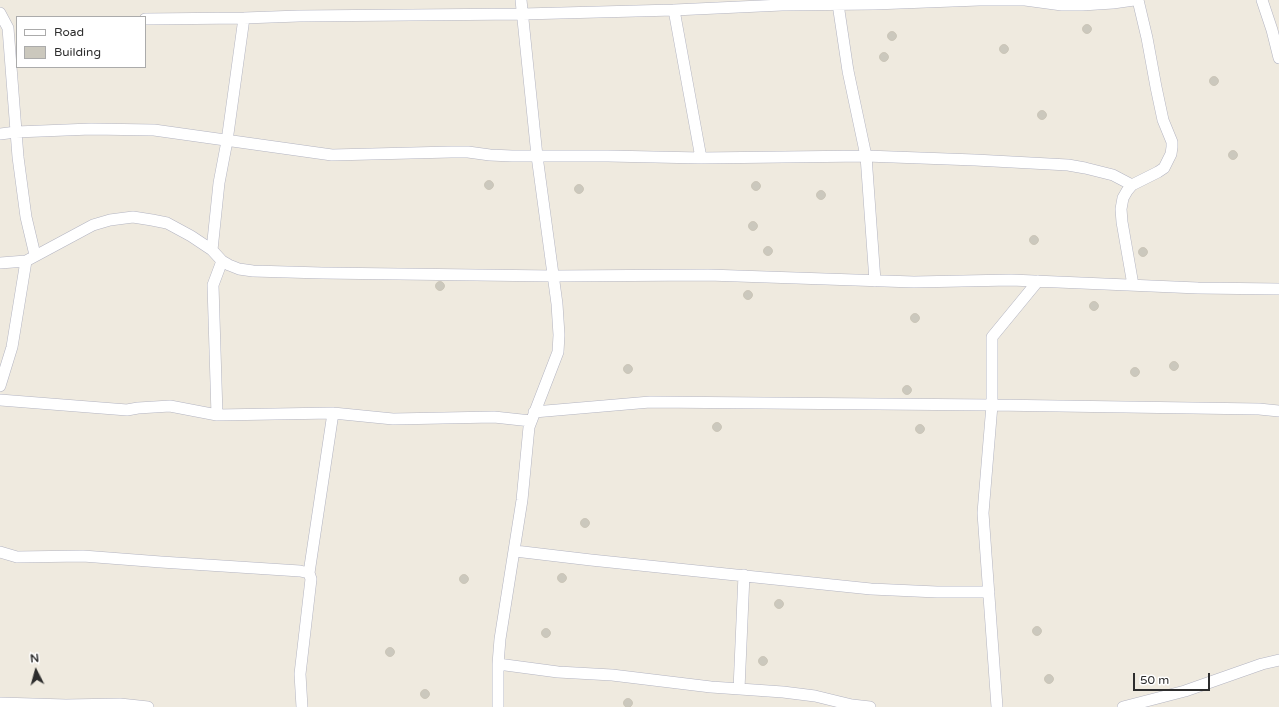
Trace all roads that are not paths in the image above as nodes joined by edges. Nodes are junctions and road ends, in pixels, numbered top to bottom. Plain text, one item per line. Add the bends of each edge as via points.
1 (521, 0) edge
2 (1025, 0) edge
3 (1134, 0) edge
4 (1138, 0) edge
5 (1262, 0) edge
6 (896, 1) edge
7 (791, 2) edge
8 (838, 4) junction
9 (670, 7) edge
10 (0, 13) edge
11 (523, 14) junction
12 (244, 18) junction
13 (146, 19) edge
14 (8, 27) edge
15 (1279, 58) edge
16 (16, 132) junction
17 (0, 134) edge
18 (227, 141) junction
19 (537, 156) junction
20 (866, 156) junction
21 (701, 158) junction
22 (1132, 185) junction
23 (212, 250) junction
24 (30, 258) junction
25 (222, 260) junction
26 (0, 263) edge
27 (553, 276) junction
28 (875, 281) junction
29 (1038, 281) junction
30 (1132, 285) junction
31 (1279, 289) edge
32 (0, 386) edge
33 (0, 400) edge
34 (992, 405) junction
35 (1279, 411) edge
36 (333, 413) junction
37 (217, 415) junction
38 (532, 416) junction
39 (515, 551) junction
40 (0, 552) edge
41 (309, 573) junction
42 (744, 575) junction
43 (989, 592) junction
44 (1279, 660) edge
45 (498, 664) junction
46 (739, 689) junction
47 (0, 703) edge
48 (148, 707) edge
49 (302, 707) edge
50 (498, 707) edge
51 (870, 707) edge
52 (997, 707) edge
53 (1123, 707) edge

1 - 11 street
2 - 3 street via 1062,5
2 - 6 street
4 - 22 street via 1163,120 1172,142 1172,154 1164,168
5 - 15 street
6 - 8 street
7 - 8 street
7 - 9 street
8 - 20 street via 848,71
9 - 11 street
9 - 21 street
10 - 14 street
11 - 12 street
11 - 19 street
12 - 13 street
12 - 18 street
14 - 16 street
16 - 17 street
16 - 18 street via 91,128 154,130
16 - 24 street
18 - 19 street via 332,155 468,152 500,156
18 - 23 street via 219,183
19 - 21 street
19 - 27 street
20 - 21 street
20 - 22 street via 1068,165 1113,175
20 - 28 street
22 - 30 street via 1123,198 1121,209
23 - 24 street via 167,223 133,217 93,225
23 - 25 street
24 - 26 street
24 - 32 street via 12,347
25 - 27 street via 239,269 253,271
25 - 37 street via 213,285
27 - 28 street via 708,275
27 - 38 street via 558,320 558,352
28 - 29 street
29 - 30 street
29 - 34 street via 992,338
30 - 31 street
33 - 37 street via 127,410 170,406
34 - 35 street
34 - 38 street via 650,402
34 - 43 street via 983,513
36 - 37 street
36 - 38 street via 393,419
36 - 41 street
38 - 39 street via 527,439
39 - 42 street
39 - 45 street
40 - 41 street via 17,557 83,556
41 - 49 street via 311,579 300,674
42 - 43 street via 871,589
42 - 46 street
43 - 52 street
44 - 53 street via 1185,691
45 - 46 street
45 - 50 street
46 - 51 street via 815,696
47 - 48 street via 120,704

